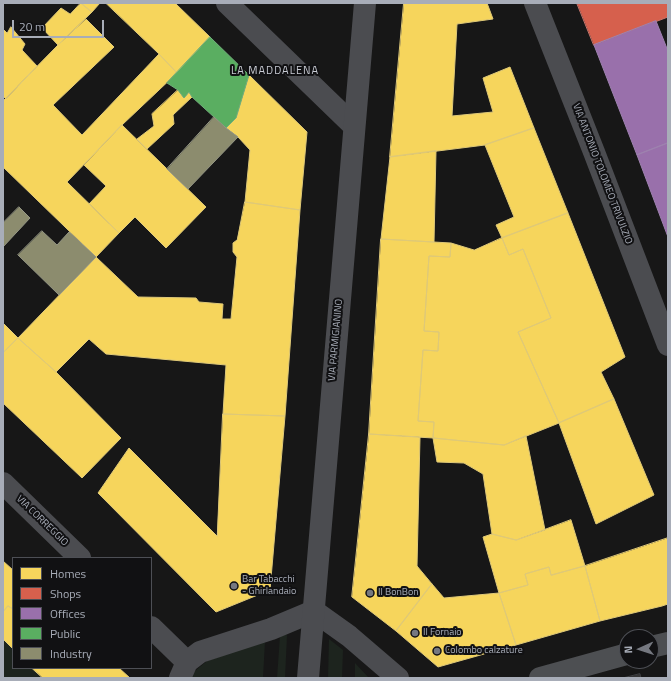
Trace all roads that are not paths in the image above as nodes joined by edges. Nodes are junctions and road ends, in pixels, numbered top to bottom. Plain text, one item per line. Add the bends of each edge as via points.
1 (227, 3) edge
2 (365, 3) edge
3 (536, 3) edge
4 (354, 126) junction
5 (668, 345) edge
6 (3, 483) edge
7 (79, 557) edge
8 (314, 611) junction
9 (152, 628) edge
10 (619, 656) edge
11 (184, 670) edge
12 (308, 678) edge
13 (398, 678) edge
14 (540, 678) edge

1 - 4 street
2 - 4 street, VIA PARMIGIANINO
3 - 5 street, VIA ANTONIO TOLOMEO TRIVULZIO
4 - 8 street, VIA PARMIGIANINO
6 - 7 street, VIA CORREGGIO
8 - 11 street via 271,629 200,652
8 - 12 street, VIA PARMIGIANINO
8 - 13 street via 349,636
9 - 11 street
10 - 14 main road

